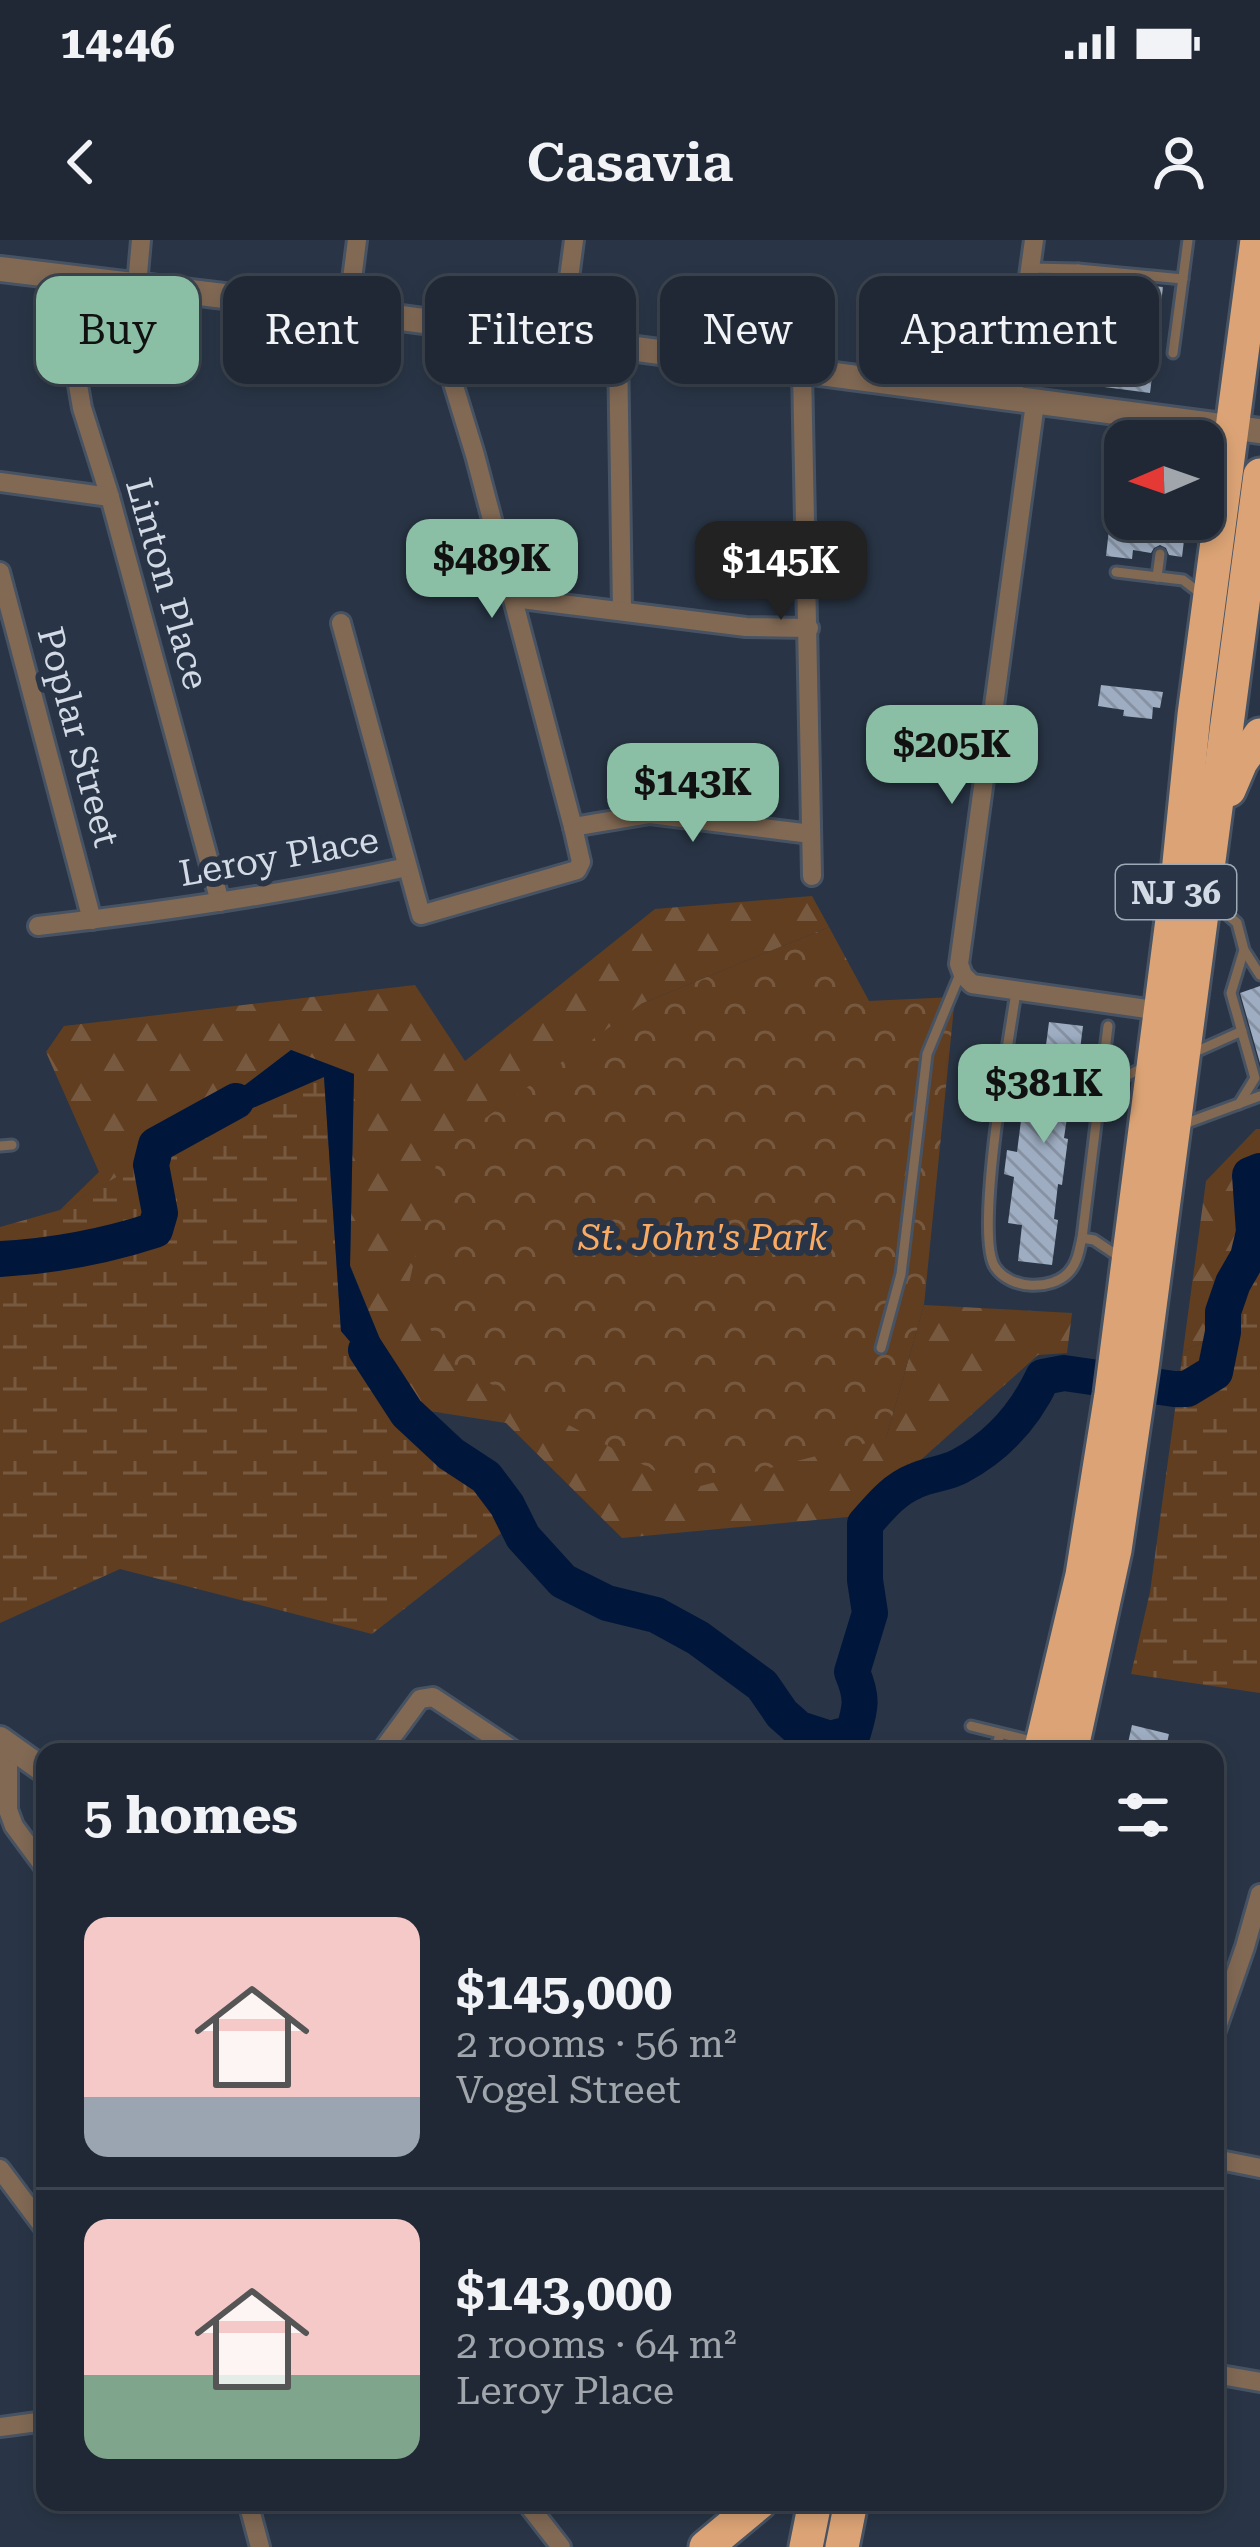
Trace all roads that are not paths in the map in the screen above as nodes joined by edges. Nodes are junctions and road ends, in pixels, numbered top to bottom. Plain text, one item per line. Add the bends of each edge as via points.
1 (141, 240) edge
2 (357, 240) edge
3 (574, 240) edge
4 (1034, 240) edge
5 (1188, 240) edge
6 (1257, 240) edge
7 (0, 268) edge
8 (1030, 268) junction
9 (1078, 268) junction
10 (60, 276) edge
11 (138, 276) edge
12 (352, 276) edge
13 (570, 276) edge
14 (1077, 276) edge
15 (1183, 279) junction
16 (1173, 353) dead end
17 (835, 375) edge
18 (78, 384) edge
19 (453, 384) edge
20 (619, 384) edge
21 (802, 384) edge
22 (1023, 402) junction
23 (1104, 420) edge
24 (1246, 430) edge
25 (1224, 473) edge
26 (1260, 475) edge
27 (0, 482) edge
28 (110, 497) junction
29 (1257, 521) edge
30 (1211, 540) edge
31 (1160, 554) dead end
32 (0, 572) edge
33 (1116, 572) dead end
34 (1157, 577) junction
35 (514, 598) junction
36 (1209, 600) junction
37 (622, 610) junction
38 (341, 622) dead end
39 (808, 628) junction
40 (1248, 650) edge
41 (1260, 735) edge
42 (573, 827) junction
43 (1212, 831) junction
44 (811, 834) junction
45 (407, 867) junction
46 (812, 876) dead end
47 (1204, 894) junction
48 (220, 902) junction
49 (92, 920) junction
50 (38, 926) dead end
51 (1244, 950) junction
52 (962, 971) junction
53 (1260, 975) edge
54 (1016, 991) junction
55 (1161, 1011) junction
56 (1108, 1025) dead end
57 (1242, 1031) junction
58 (1168, 1060) junction
59 (1102, 1082) junction
60 (1260, 1096) edge
61 (1239, 1104) junction
62 (1173, 1128) junction
63 (1082, 1238) junction
64 (1128, 1262) junction
65 (881, 1348) dead end
66 (1130, 1357) junction
67 (971, 1726) dead end
68 (1000, 1734) junction
69 (4, 1743) edge
70 (388, 1743) edge
71 (503, 1743) edge
72 (998, 1743) edge
73 (1031, 1743) edge
74 (1054, 1743) edge
75 (36, 1765) edge
76 (7, 1831) edge
77 (36, 1859) edge
78 (1260, 1894) edge
79 (1252, 1948) edge
80 (1224, 2012) edge
81 (1224, 2161) edge
82 (1260, 2168) edge
83 (0, 2169) edge
84 (36, 2217) edge
85 (1224, 2376) edge
86 (1260, 2382) edge
87 (36, 2422) edge
88 (0, 2427) edge
89 (250, 2511) edge
90 (533, 2511) edge
91 (749, 2511) edge
92 (813, 2511) edge
93 (851, 2511) edge
94 (849, 2546) edge
95 (260, 2547) edge
96 (561, 2547) edge
97 (706, 2547) edge
98 (806, 2547) edge

1 - 11 street
2 - 12 street
3 - 13 street
4 - 8 street
5 - 15 lane
6 - 24 highway, NJ 36
7 - 10 street
8 - 9 lane
8 - 22 street
9 - 14 lane
9 - 15 lane
15 - 16 lane
17 - 22 street
18 - 28 street, Linton Place
19 - 35 street
20 - 37 street
21 - 39 street
22 - 23 street
22 - 52 street
24 - 25 highway, NJ 36
26 - 29 highway, NJ 36
27 - 28 street
28 - 48 street, Linton Place
29 - 40 highway, NJ 36
30 - 36 highway, NJ 36
31 - 34 lane
32 - 49 street, Poplar Street
33 - 34 lane
34 - 36 lane via 1183,580
35 - 37 street
35 - 42 street
36 - 55 highway, NJ 36
37 - 39 street
38 - 45 street
39 - 44 street
40 - 43 highway, NJ 36
41 - 43 highway
42 - 44 street via 650,814
42 - 45 street, Leroy Place via 577,870 421,915
43 - 47 highway, NJ 36
44 - 46 street
45 - 48 street, Leroy Place
47 - 51 lane via 1237,922
47 - 58 highway, NJ 36
48 - 49 street, Leroy Place
49 - 50 street, Leroy Place
51 - 53 lane
51 - 57 lane via 1231,993
52 - 54 street via 972,985
52 - 65 lane via 927,1054 901,1274
54 - 55 street
54 - 63 lane via 989,1182 989,1249 1011,1280 1042,1285 1067,1275
55 - 58 highway, NJ 36
56 - 59 lane
57 - 58 lane
57 - 61 lane via 1255,1078
58 - 59 lane
58 - 62 highway, NJ 36
58 - 64 highway, NJ 36
59 - 63 lane
60 - 61 lane
61 - 62 lane
62 - 66 highway, NJ 36
63 - 64 lane
64 - 66 highway, NJ 36
66 - 74 highway, NJ 36 via 1114,1550 1096,1645
67 - 68 lane
68 - 72 lane
68 - 73 lane
69 - 75 street
69 - 76 street
70 - 71 street via 420,1699 433,1696
76 - 77 street
78 - 79 street
79 - 80 street
81 - 82 street
83 - 84 street
85 - 86 street
87 - 88 street
89 - 95 street
90 - 96 street
91 - 97 highway
92 - 98 highway
93 - 94 highway

